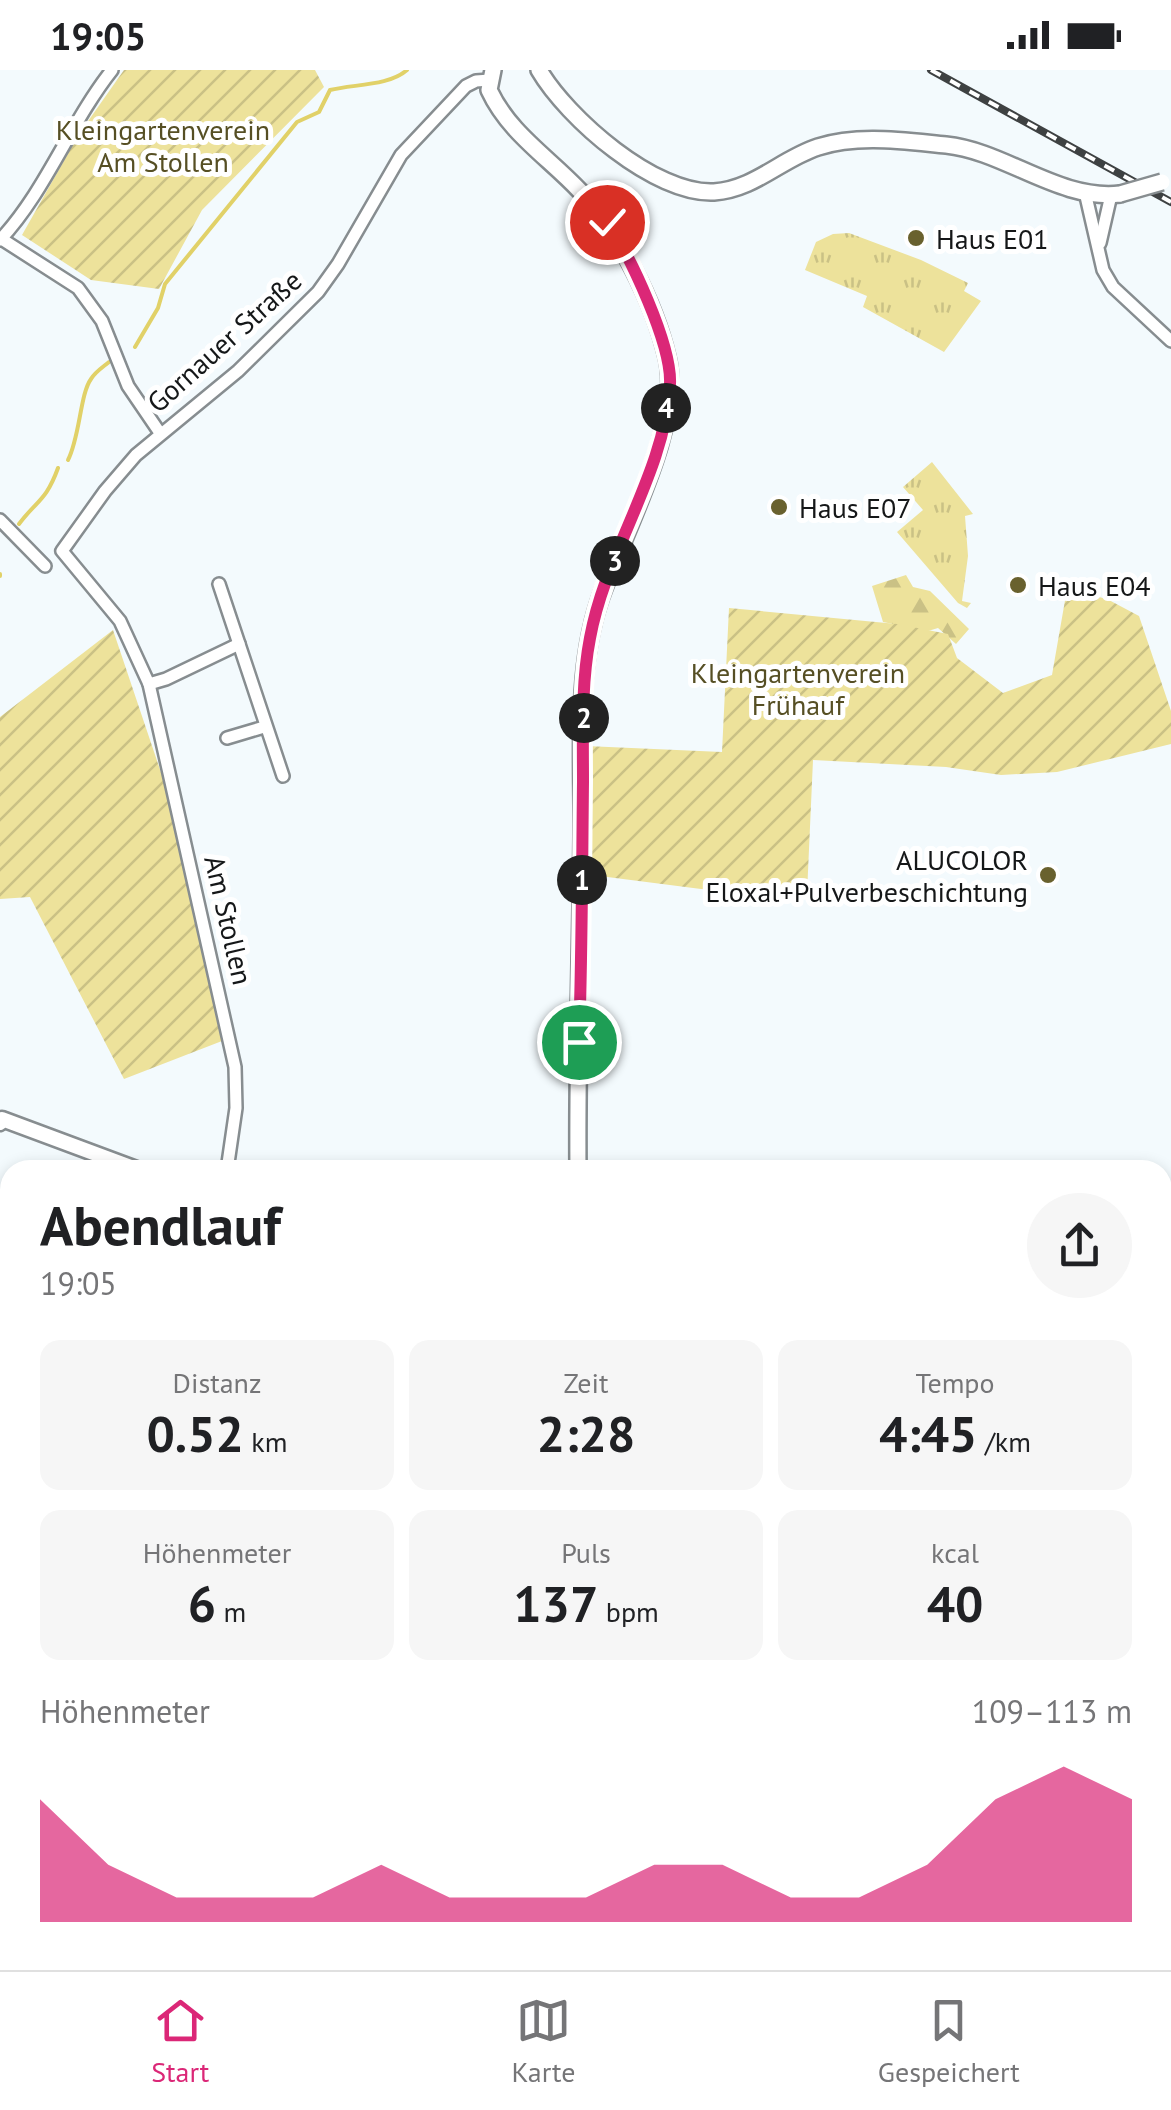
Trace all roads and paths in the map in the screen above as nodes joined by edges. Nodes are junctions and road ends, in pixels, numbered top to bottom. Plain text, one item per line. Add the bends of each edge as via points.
1 (112, 70) edge
2 (538, 70) edge
3 (492, 75) edge
4 (1167, 181) edge
5 (1085, 192) junction
6 (1116, 195) junction
7 (0, 239) edge
8 (1099, 248) junction
9 (1171, 342) edge
10 (160, 433) junction
11 (0, 520) edge
12 (62, 552) joint
13 (45, 566) dead end
14 (219, 584) dead end
15 (238, 644) junction
16 (148, 684) junction
17 (264, 727) junction
18 (227, 738) dead end
19 (283, 776) dead end
20 (1, 1120) edge
21 (111, 1160) edge
22 (228, 1160) edge
23 (578, 1160) edge

1 - 7 street
2 - 5 main road via 603,140 680,187 714,192 753,182 815,148 855,139 954,146
3 - 10 street, Gornauer Straße via 466,86 401,155 338,264 290,322
3 - 23 main road via 489,90 508,124 612,230 663,342 670,382 650,474 589,639
4 - 6 main road, bridge
5 - 6 main road
5 - 8 street
6 - 8 street
7 - 10 street via 78,288
8 - 9 street via 1113,287
10 - 12 street, Gornauer Straße via 105,491
11 - 13 street
12 - 16 street, Am Stollen via 120,621
14 - 15 street
15 - 16 street
15 - 17 street
16 - 22 street, Am Stollen via 235,1068
17 - 18 street
17 - 19 street
20 - 21 street

